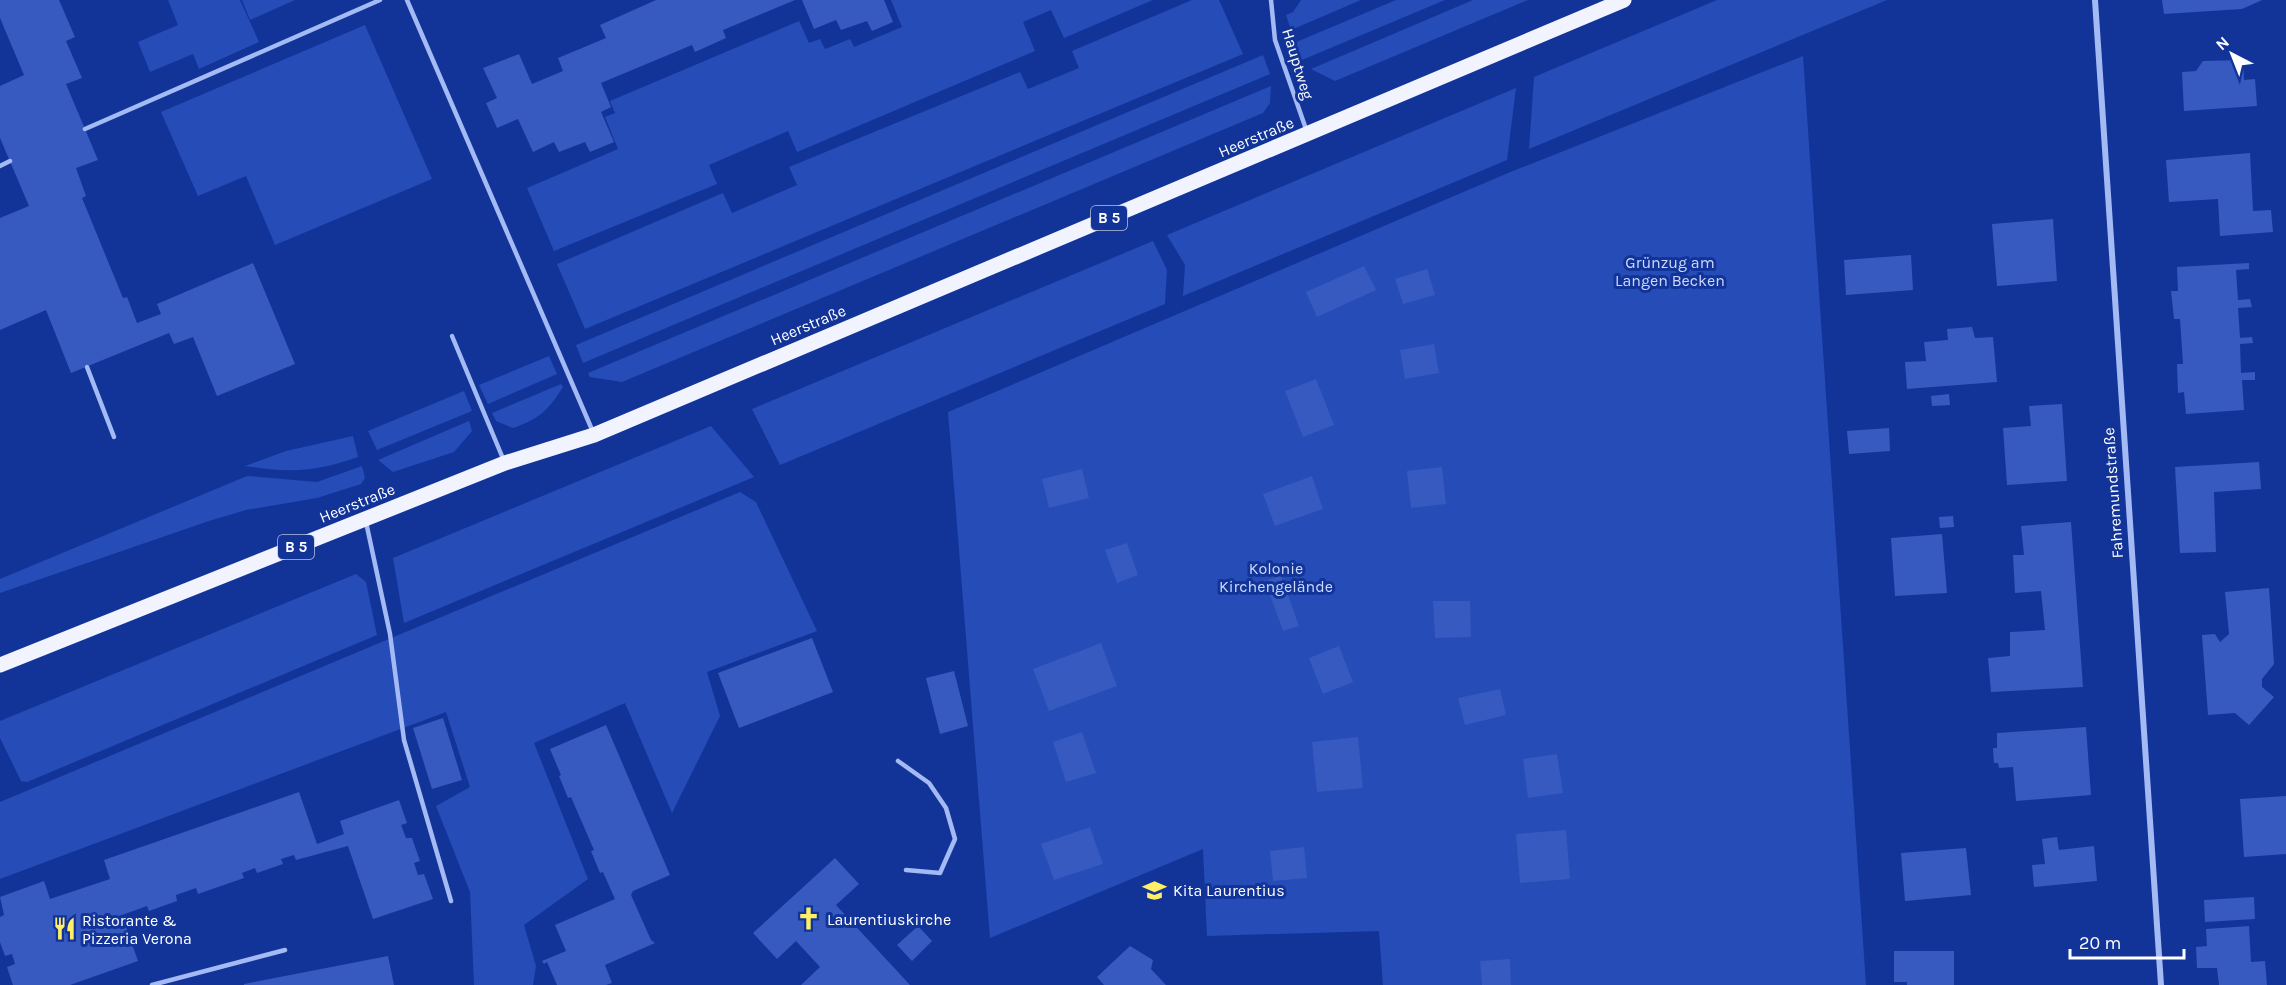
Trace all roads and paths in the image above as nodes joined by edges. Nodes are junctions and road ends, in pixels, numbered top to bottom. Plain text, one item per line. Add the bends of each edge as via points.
1 (380, 0) edge
2 (407, 0) edge
3 (1271, 0) edge
4 (1624, 0) edge
5 (2094, 0) edge
6 (85, 129) dead end
7 (1307, 135) junction
8 (10, 161) dead end
9 (0, 166) edge
10 (452, 336) dead end
11 (87, 367) dead end
12 (594, 435) junction
13 (114, 437) dead end
14 (505, 463) junction
15 (366, 519) junction
16 (0, 665) edge
17 (898, 761) dead end
18 (906, 870) dead end
19 (451, 901) dead end
20 (285, 950) dead end
21 (152, 985) edge
22 (2161, 985) edge

1 - 6 lane
2 - 12 lane
3 - 7 lane, Hauptweg via 1275,40
4 - 7 main road, Heerstraße / B 5
5 - 22 street, Fahremundstraße
7 - 12 main road, Heerstraße / B 5
8 - 9 lane
10 - 14 lane
11 - 13 lane
12 - 14 main road, Heerstraße / B 5
14 - 15 main road, Heerstraße / B 5
15 - 16 main road, Heerstraße / B 5
15 - 19 lane via 390,634 404,740
17 - 18 lane via 929,783 946,808 955,839 940,873
20 - 21 lane

